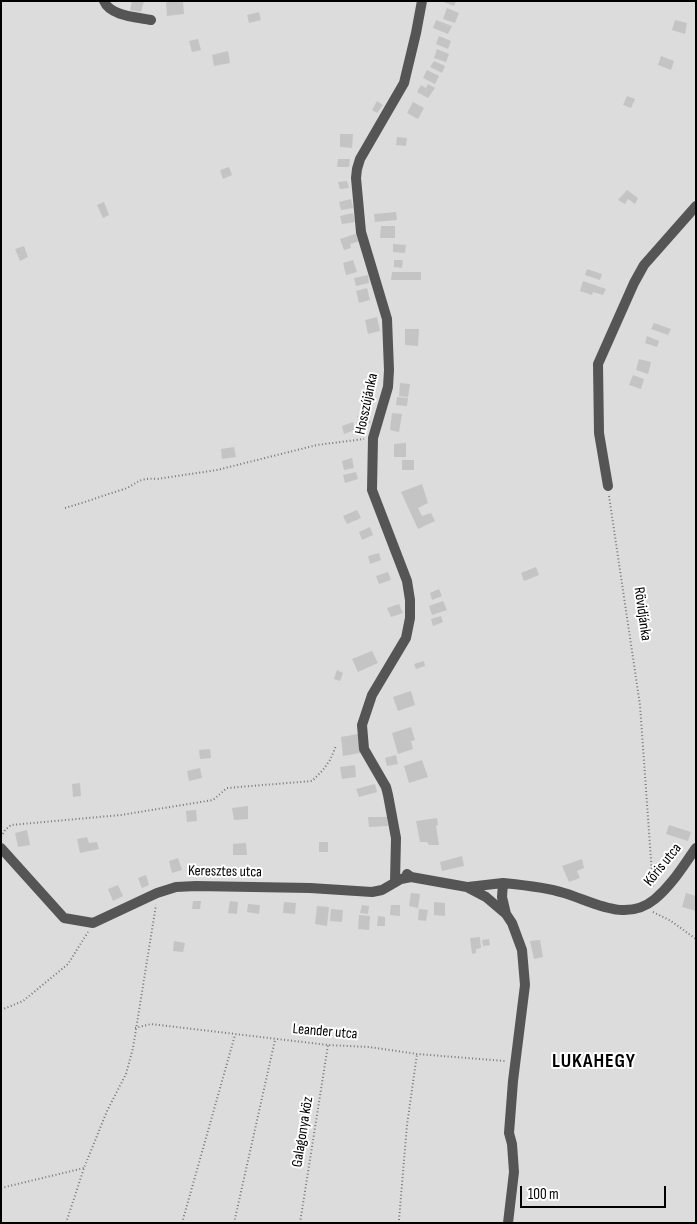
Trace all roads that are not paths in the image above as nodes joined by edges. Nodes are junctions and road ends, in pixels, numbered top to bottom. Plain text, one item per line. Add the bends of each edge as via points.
1 (104, 1) edge
2 (422, 1) edge
3 (150, 20) dead end
4 (696, 206) edge
5 (608, 486) road end
6 (1, 848) edge
7 (696, 848) edge
8 (397, 866) junction
9 (411, 877) junction
10 (395, 882) junction
11 (503, 884) junction
12 (467, 887) junction
13 (506, 914) junction
14 (508, 1223) edge

1 - 3 street via 112,11
2 - 8 street, Hosszújánka via 404,83 369,141 357,168 361,232 385,308 388,328 388,387 373,438 372,490 407,582 410,600 406,638 372,695 361,732 367,756 388,795 396,838
4 - 5 street via 644,265 598,364 599,433
6 - 10 street, Keresztes utca via 64,918 93,923 176,887 372,892
7 - 11 street, Kőris utca via 671,883 653,901 636,910 610,910 564,892
8 - 9 street, Keresztes utca
8 - 10 street
9 - 10 street, Keresztes utca
9 - 12 street, Keresztes utca
11 - 12 street
11 - 13 street
12 - 13 street, Keresztes utca via 486,897
13 - 14 street, Keresztes utca via 518,935 525,972 514,1062 510,1133 514,1172

